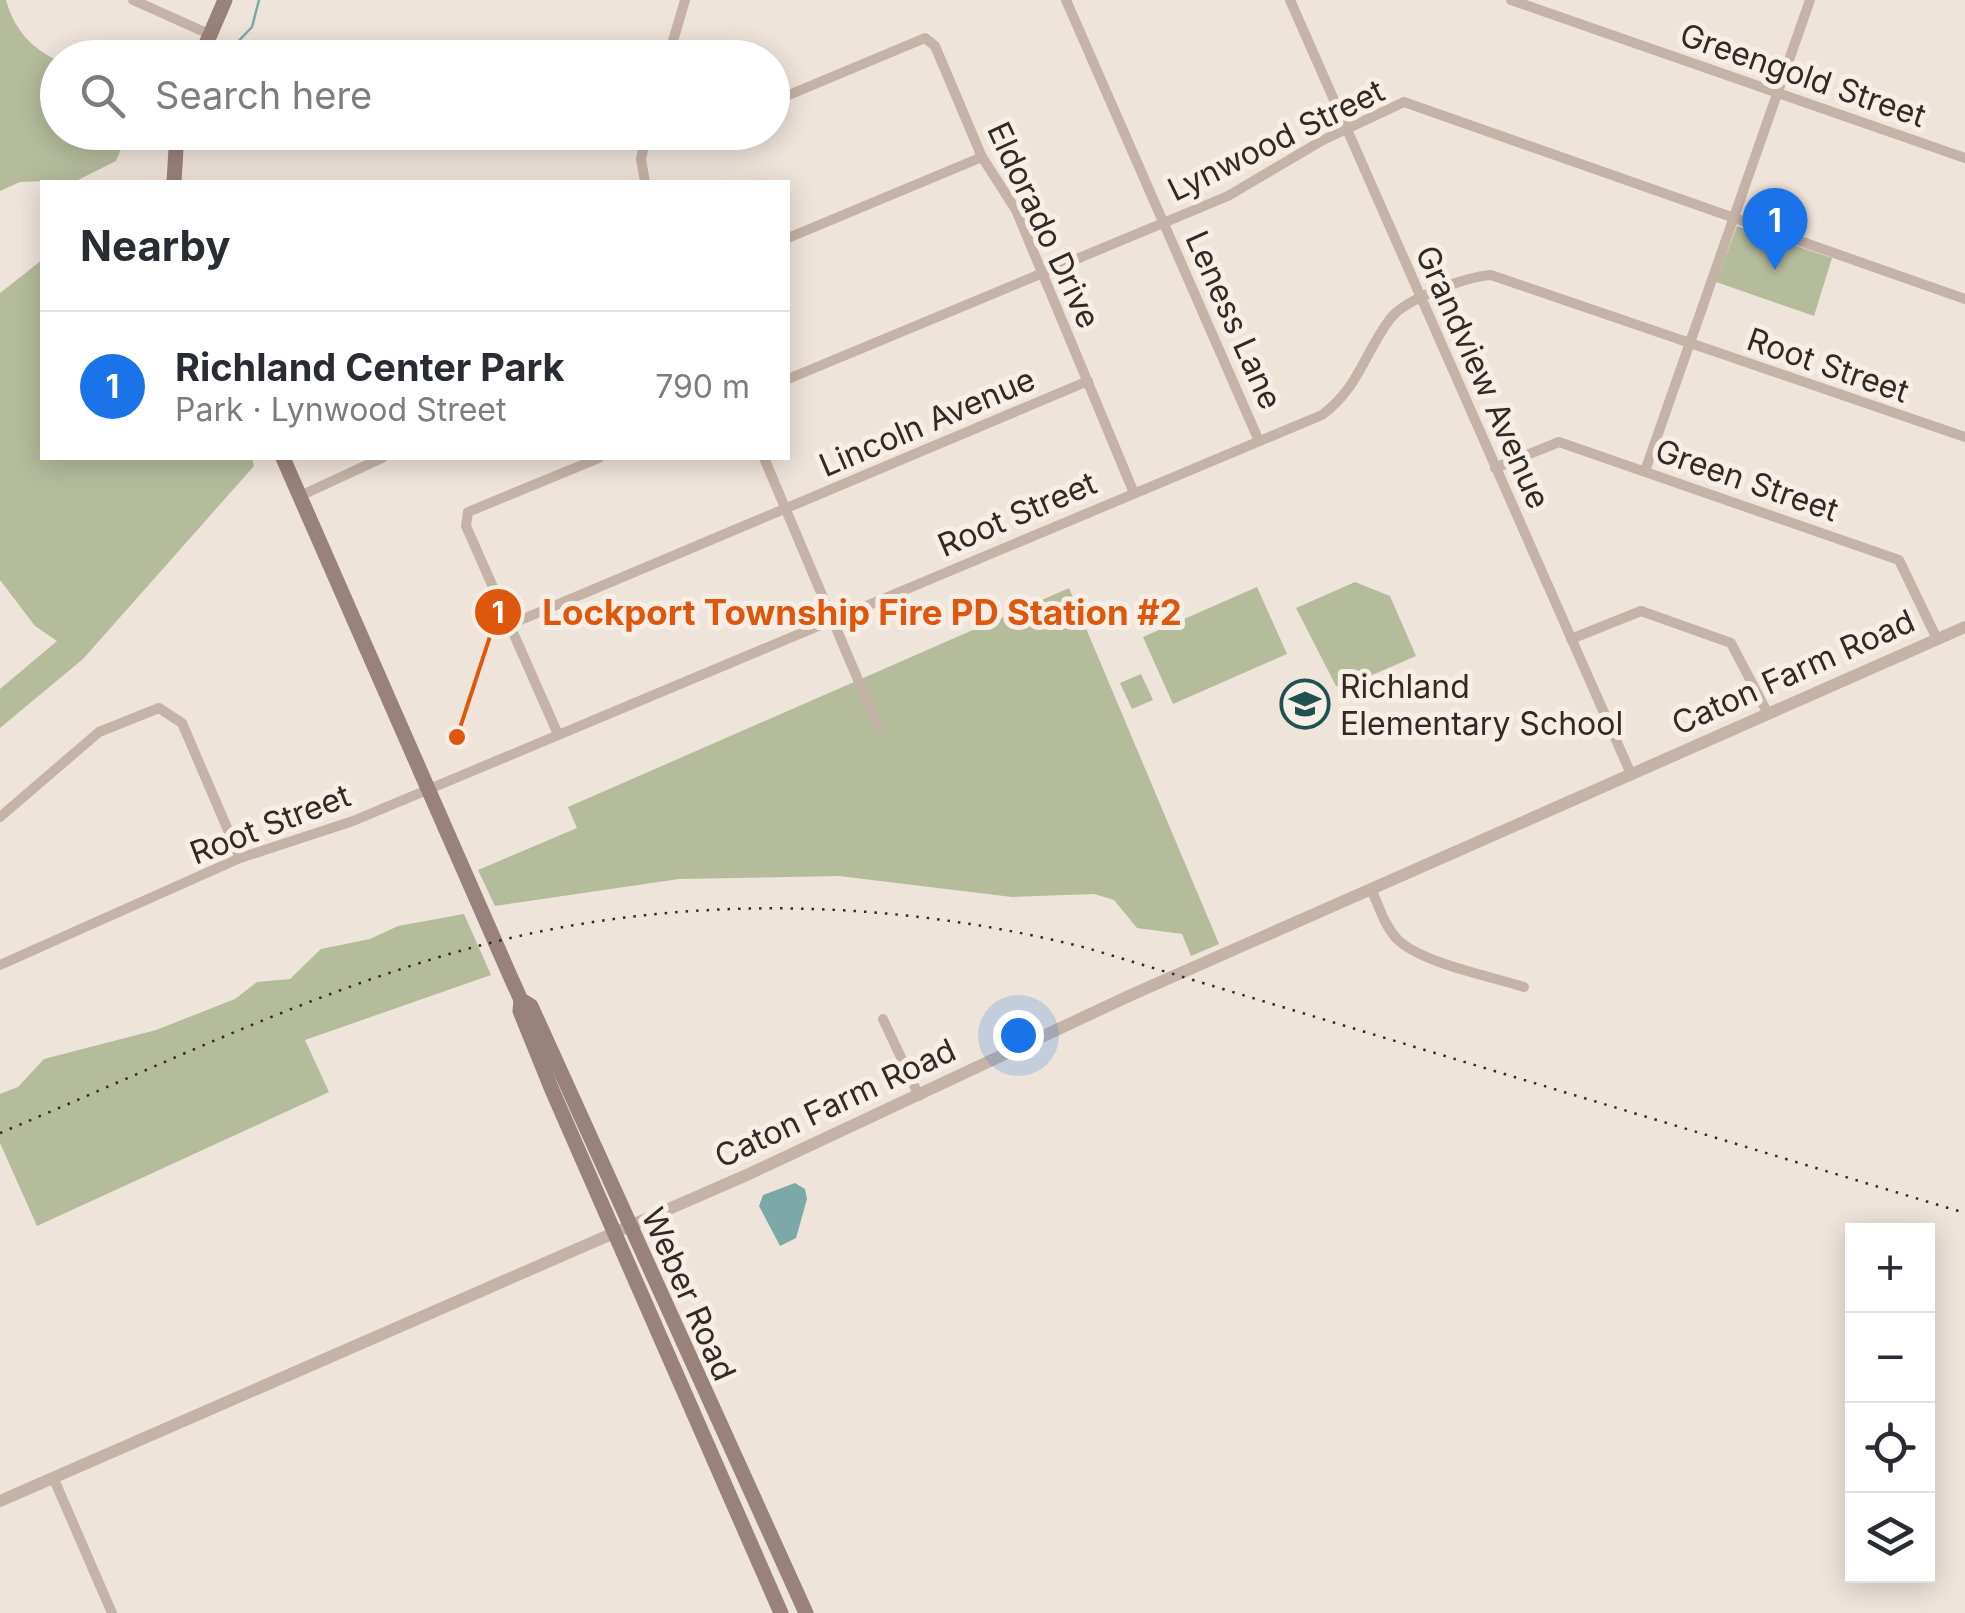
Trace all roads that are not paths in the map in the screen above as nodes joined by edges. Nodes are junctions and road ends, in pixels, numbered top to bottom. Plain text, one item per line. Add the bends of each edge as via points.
1 (133, 0) edge
2 (225, 0) edge
3 (685, 0) edge
4 (1066, 0) edge
5 (1290, 0) edge
6 (1511, 0) edge
7 (1810, 0) edge
8 (209, 34) junction
9 (207, 40) edge
10 (673, 40) edge
11 (790, 94) edge
12 (1780, 94) junction
13 (1346, 129) junction
14 (176, 150) edge
15 (643, 150) edge
16 (982, 157) junction
17 (1965, 158) edge
18 (174, 180) edge
19 (645, 180) edge
20 (1732, 217) junction
21 (1164, 222) junction
22 (790, 237) edge
23 (1043, 272) junction
24 (1421, 299) junction
25 (1965, 299) edge
26 (1689, 344) junction
27 (790, 377) edge
28 (1088, 382) junction
29 (1965, 437) edge
30 (1259, 441) junction
31 (284, 460) edge
32 (378, 460) edge
33 (593, 460) edge
34 (765, 460) edge
35 (1496, 468) junction
36 (1645, 471) junction
37 (1134, 493) junction
38 (300, 496) junction
39 (786, 509) junction
40 (832, 618) junction
41 (509, 625) junction
42 (1965, 627) edge
43 (1937, 639) junction
44 (1571, 640) junction
45 (1768, 714) junction
46 (878, 727) dead end
47 (557, 732) junction
48 (1630, 774) junction
49 (426, 788) junction
50 (0, 817) edge
51 (240, 858) junction
52 (1372, 889) junction
53 (0, 965) edge
54 (1524, 987) dead end
55 (883, 1018) dead end
56 (919, 1096) junction
57 (622, 1230) junction
58 (54, 1477) junction
59 (0, 1500) edge
60 (112, 1613) edge
61 (781, 1613) edge
62 (806, 1613) edge

1 - 8 street
2 - 8 main road
3 - 10 street
4 - 21 street, Leness Lane
5 - 13 street, Grandview Avenue
6 - 12 street, Greengold Street
7 - 12 street
8 - 9 main road
11 - 16 street, Eldorado Drive via 925,38 935,46
12 - 17 street, Greengold Street
12 - 20 street
13 - 20 street, Lynwood Street via 1404,102
13 - 21 street, Lynwood Street via 1228,196
13 - 24 street, Grandview Avenue
14 - 18 main road
15 - 19 street
16 - 22 street
16 - 23 street, Eldorado Drive via 1016,210
20 - 25 street, Lynwood Street
20 - 26 street
21 - 23 street, Lynwood Street
21 - 30 street, Leness Lane
23 - 27 street, Lynwood Street
23 - 28 street, Eldorado Drive
24 - 26 street, Root Street via 1491,275
24 - 30 street, Root Street via 1390,319 1338,404
24 - 35 street, Grandview Avenue
26 - 29 street, Root Street
26 - 36 street
28 - 37 street, Eldorado Drive
28 - 39 street, Lincoln Avenue
30 - 37 street, Root Street
31 - 38 main road, Weber Road
32 - 38 street
33 - 41 street via 468,512 466,526
34 - 39 street
35 - 36 street, Green Street via 1559,442
35 - 44 street, Grandview Avenue
36 - 43 street, Green Street via 1899,560
37 - 40 street, Root Street
38 - 49 main road, Weber Road
39 - 40 street
39 - 41 street, Lincoln Avenue
40 - 46 street
40 - 47 street, Root Street
41 - 47 street
42 - 43 street, Caton Farm Road
43 - 45 street, Caton Farm Road
44 - 45 street via 1641,612 1731,643
44 - 48 street, Grandview Avenue
45 - 48 street, Caton Farm Road
47 - 49 street, Root Street
48 - 52 street, Caton Farm Road
49 - 51 street, Root Street
49 - 57 main road, Weber Road via 511,978 531,1006
50 - 51 street via 100,732 159,708 182,724
51 - 53 street, Root Street
52 - 54 street via 1399,942
52 - 56 street, Caton Farm Road
55 - 56 street
56 - 57 street, Caton Farm Road
57 - 58 street, Caton Farm Road
57 - 61 main road, Weber Road
57 - 62 main road, Weber Road
58 - 59 street, Caton Farm Road
58 - 60 street

